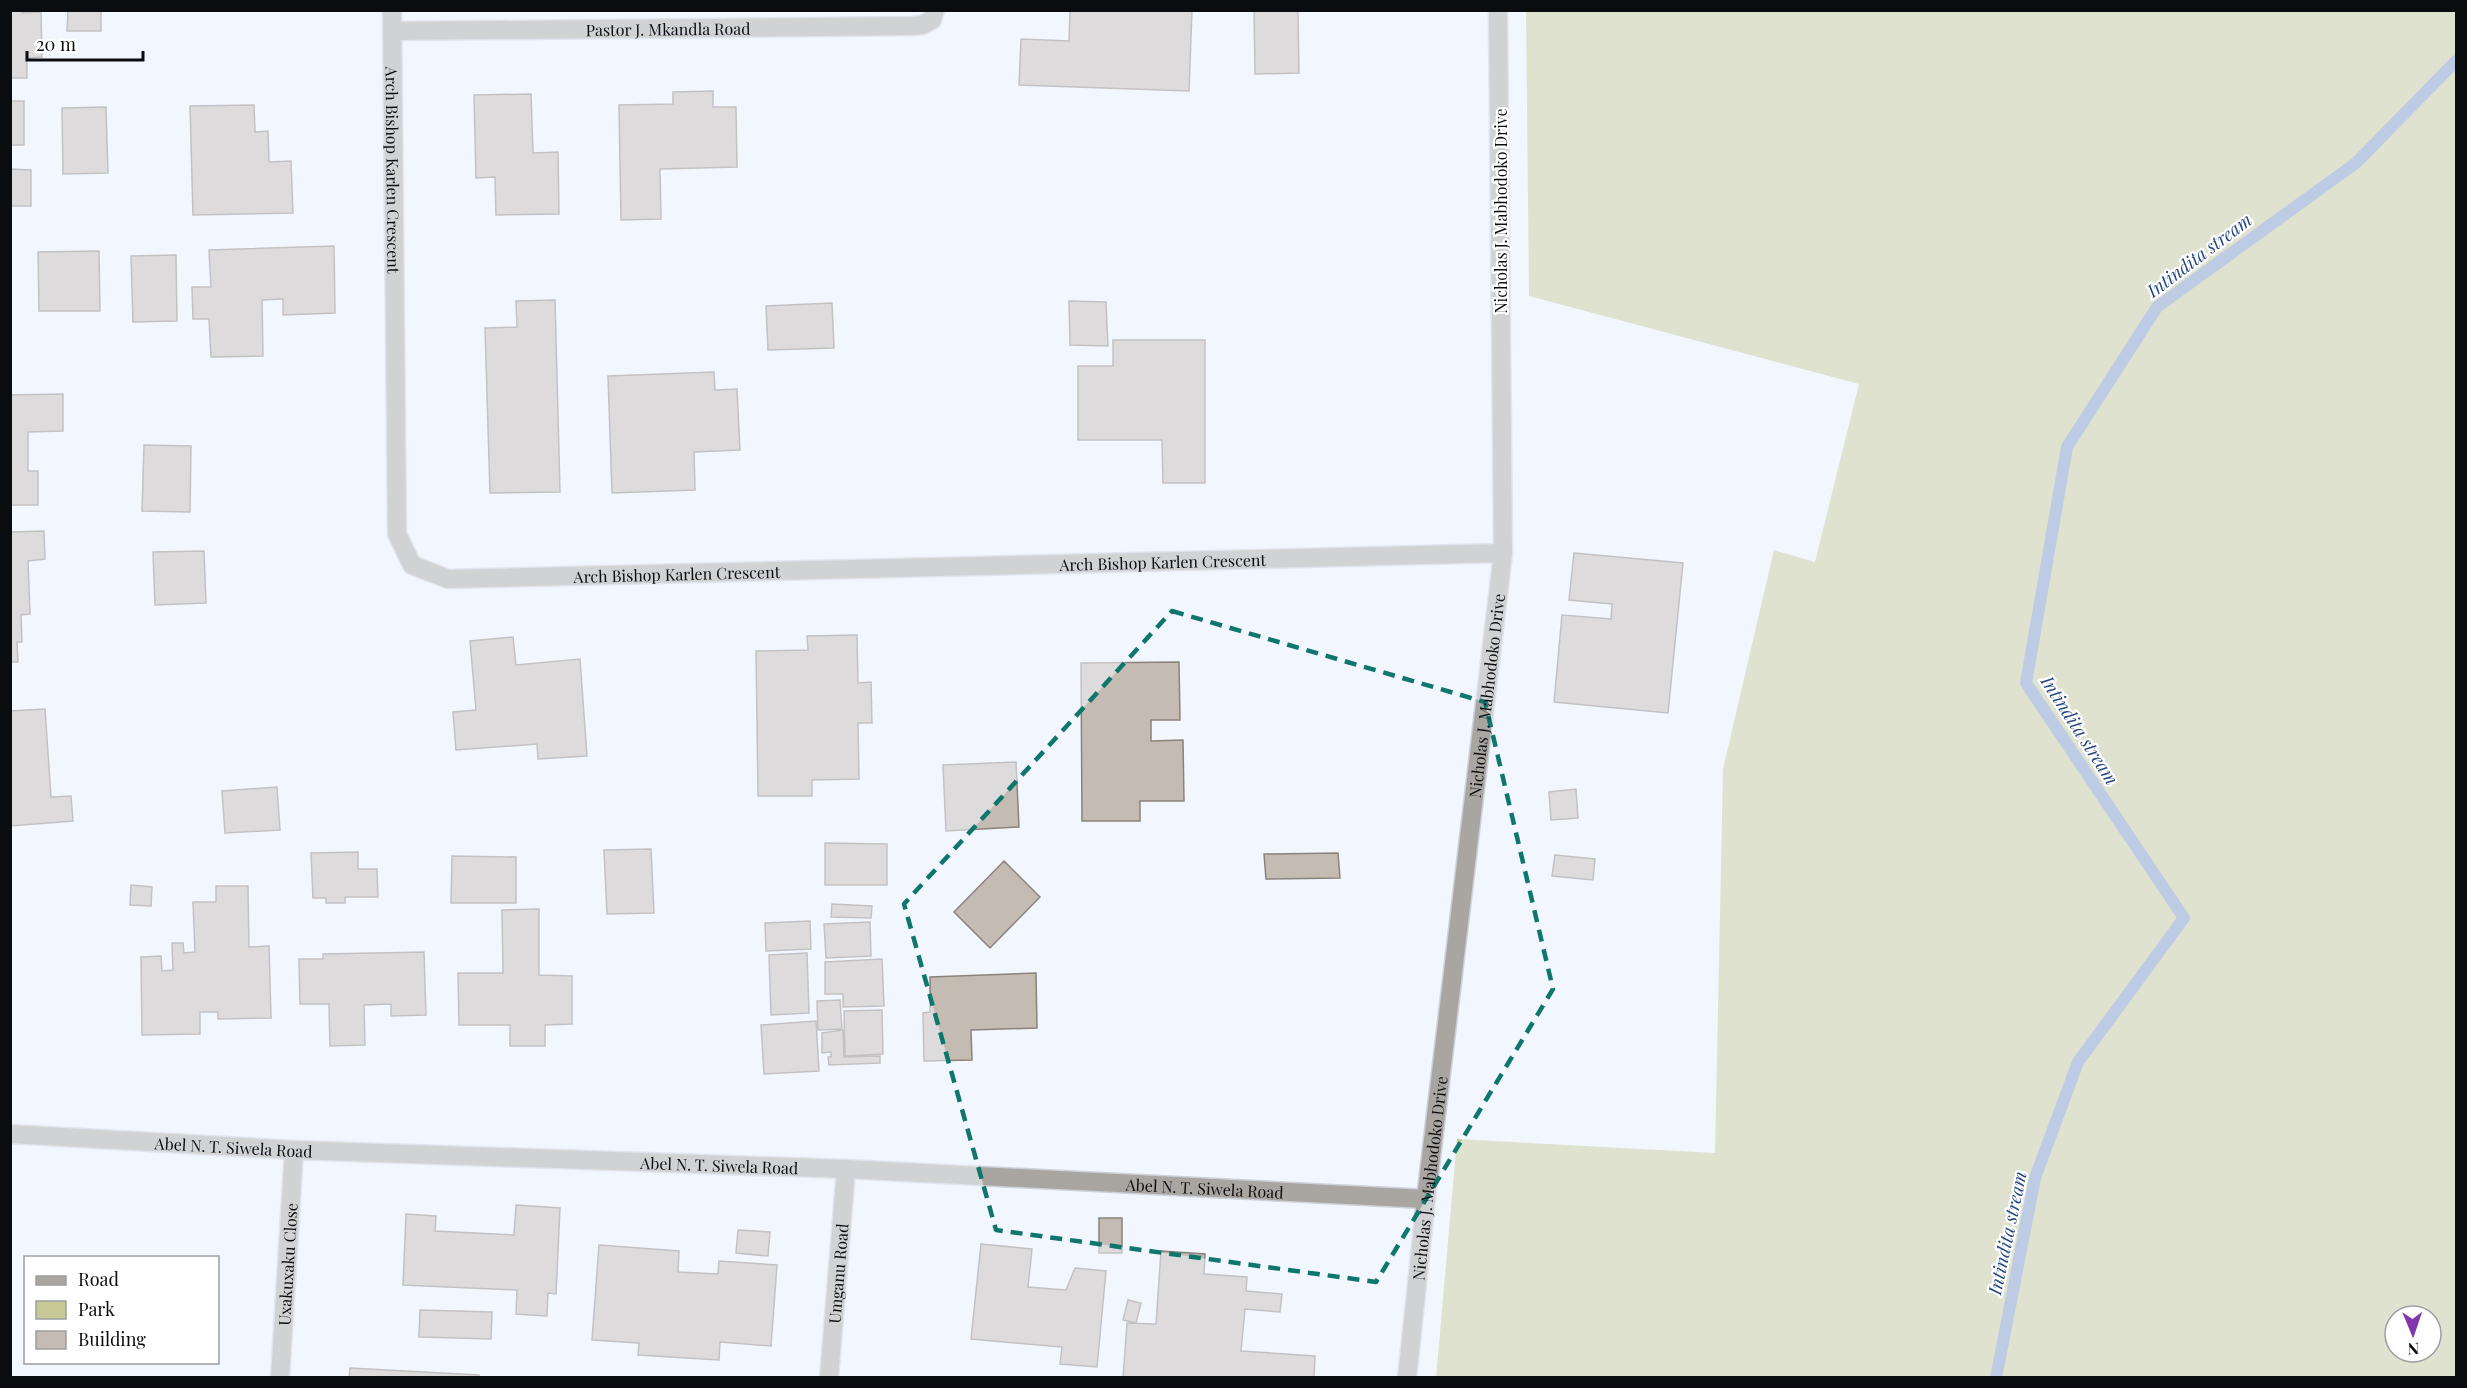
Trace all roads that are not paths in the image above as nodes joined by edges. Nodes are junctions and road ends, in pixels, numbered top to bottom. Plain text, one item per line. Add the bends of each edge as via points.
1 (392, 10) edge
2 (935, 10) edge
3 (1498, 10) edge
4 (392, 31) junction
5 (1503, 553) junction
6 (10, 1134) edge
7 (294, 1150) junction
8 (846, 1169) junction
9 (1426, 1199) junction
10 (280, 1377) edge
11 (829, 1377) edge
12 (1407, 1377) edge

1 - 4 street, Arch Bishop Karlen Crescent
2 - 4 street, Pastor J. Mkandla Road via 932,20 914,26
3 - 5 street, Nicholas J. Mabhodoko Drive
4 - 5 street, Arch Bishop Karlen Crescent via 398,534 412,565 448,579
5 - 9 street, Nicholas J. Mabhodoko Drive
6 - 7 street, Abel N. T. Siwela Road
7 - 8 street, Abel N. T. Siwela Road
7 - 10 street, Uxakuxaku Close
8 - 9 street, Abel N. T. Siwela Road
8 - 11 street, Umganu Road
9 - 12 street, Nicholas J. Mabhodoko Drive

